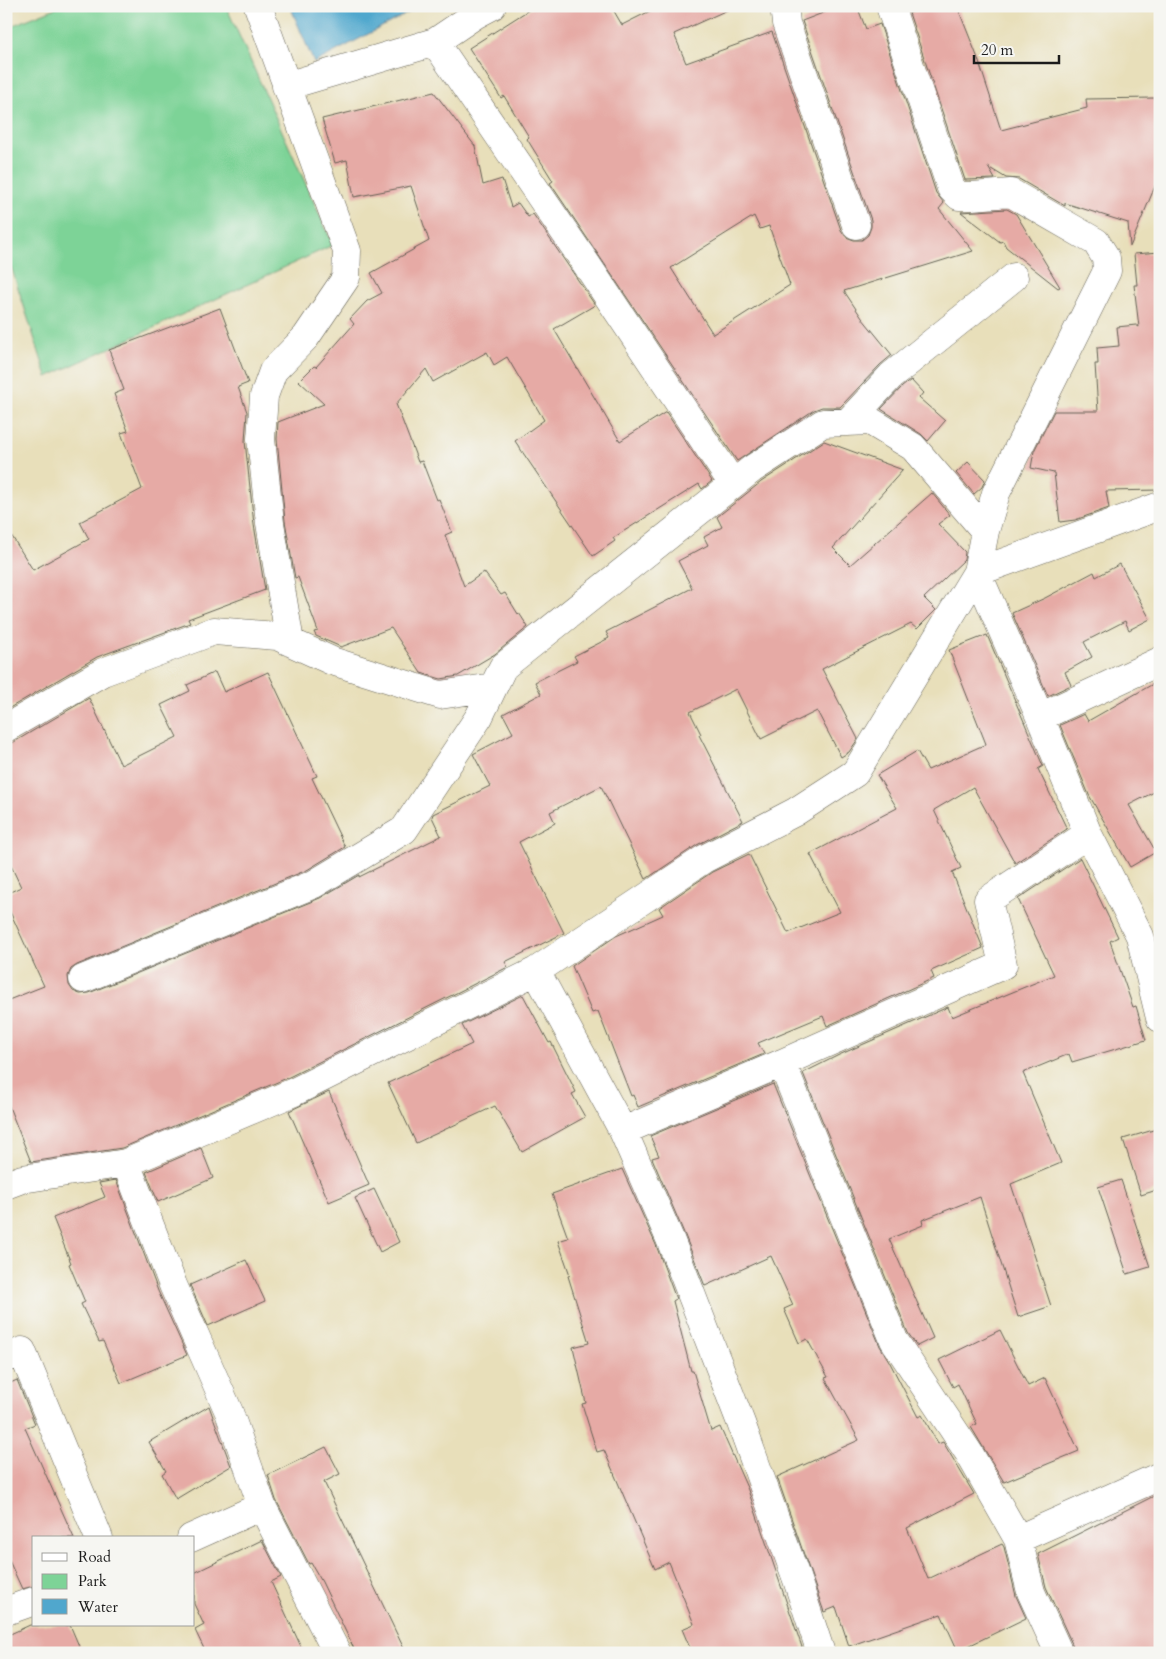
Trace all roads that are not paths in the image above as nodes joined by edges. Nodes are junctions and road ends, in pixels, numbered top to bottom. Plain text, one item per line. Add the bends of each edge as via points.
1 (258, 6) edge
2 (492, 6) edge
3 (784, 6) edge
4 (890, 6) edge
5 (435, 42) junction
6 (286, 86) junction
7 (856, 225) dead end
8 (1014, 277) dead end
9 (848, 422) junction
10 (733, 484) junction
11 (1160, 506) edge
12 (985, 531) junction
13 (977, 572) junction
14 (290, 642) junction
15 (1160, 661) edge
16 (493, 687) junction
17 (1040, 717) junction
18 (6, 728) edge
19 (1088, 834) junction
20 (536, 971) junction
21 (84, 978) dead end
22 (1160, 1018) edge
23 (782, 1063) junction
24 (623, 1131) junction
25 (126, 1163) junction
26 (6, 1185) edge
27 (6, 1358) edge
28 (1160, 1476) edge
29 (262, 1506) junction
30 (98, 1536) edge
31 (195, 1536) edge
32 (1018, 1539) junction
33 (32, 1602) edge
34 (6, 1611) edge
35 (337, 1653) edge
36 (821, 1653) edge
37 (1058, 1653) edge

1 - 6 street
2 - 5 street
3 - 7 street via 786,23
4 - 12 street via 951,188 959,196 1011,193 1096,242 1106,258 1107,271 996,493
5 - 6 street
5 - 10 street
6 - 14 street via 348,251 346,278 306,337 273,371 264,396 261,439 270,523
8 - 9 street via 891,376
9 - 10 street via 823,423
9 - 12 street via 870,421 913,447
10 - 16 street via 503,667
11 - 13 street
12 - 13 street
13 - 17 street
13 - 20 street via 855,773 795,812 704,859
14 - 16 street via 332,660 440,696
14 - 18 street via 277,636 214,631 103,672
15 - 17 street
16 - 21 street via 479,718 404,830 314,884
17 - 19 street
19 - 22 street via 1140,936
19 - 23 street via 988,900 1003,965
20 - 24 street
20 - 25 street via 294,1092
23 - 24 street
23 - 32 street via 894,1340 969,1453
24 - 36 street via 670,1239 741,1423
25 - 26 street via 22,1179
25 - 29 street via 173,1284 229,1412
27 - 30 street via 22,1351
28 - 32 street
29 - 31 street
29 - 35 street
32 - 37 street via 1030,1592
33 - 34 street

